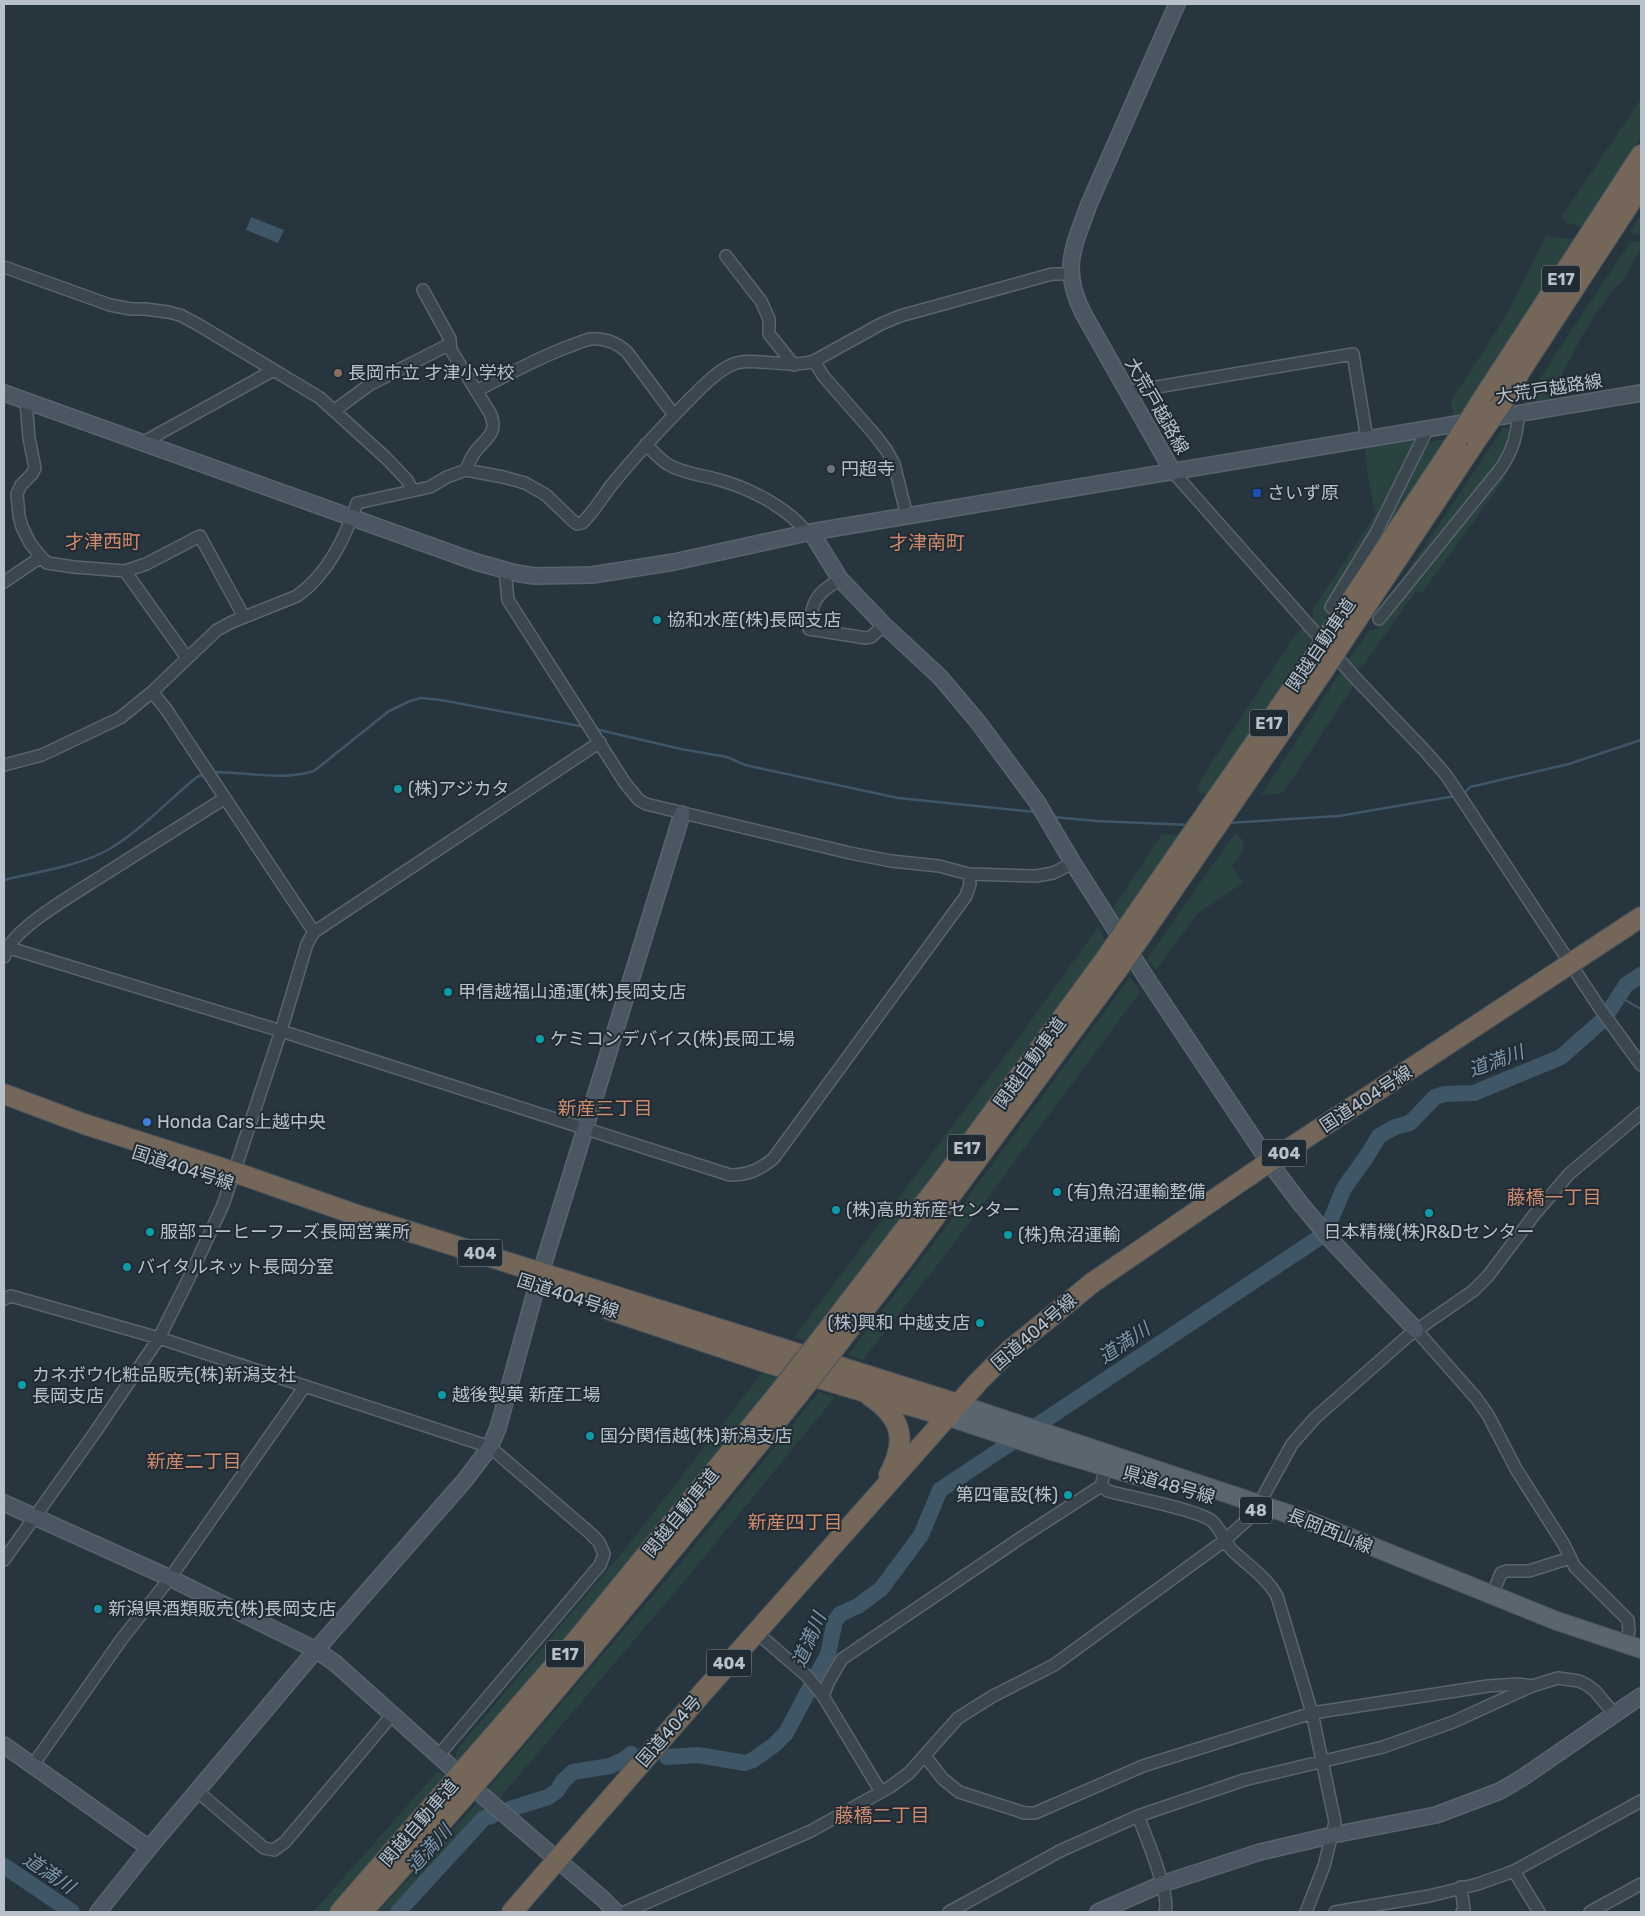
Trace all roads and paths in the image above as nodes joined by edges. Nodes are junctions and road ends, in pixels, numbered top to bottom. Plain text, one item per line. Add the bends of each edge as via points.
1 (1177, 4) edge
2 (1641, 155) edge
3 (1641, 186) edge
4 (726, 256) dead end
5 (4, 267) edge
6 (1070, 274) junction
7 (423, 290) dead end
8 (451, 350) junction
9 (814, 361) junction
10 (794, 365) junction
11 (274, 370) junction
12 (476, 391) junction
13 (1127, 392) junction
14 (4, 393) edge
15 (1641, 393) edge
16 (26, 401) junction
17 (335, 410) junction
18 (1520, 413) junction
19 (674, 415) junction
20 (1428, 428) junction
21 (1367, 439) junction
22 (142, 442) junction
23 (646, 444) junction
24 (466, 470) junction
25 (1173, 472) junction
26 (412, 490) junction
27 (907, 516) junction
28 (352, 517) junction
29 (809, 533) junction
30 (41, 557) junction
31 (505, 570) junction
32 (125, 571) junction
33 (840, 578) junction
34 (4, 582) edge
35 (1331, 607) dead end
36 (244, 617) junction
37 (1380, 619) dead end
38 (884, 625) junction
39 (1338, 633) junction
40 (187, 658) junction
41 (152, 692) junction
42 (600, 742) junction
43 (4, 765) edge
44 (225, 798) junction
45 (682, 814) junction
46 (1073, 863) junction
47 (970, 874) junction
48 (1641, 918) edge
49 (314, 932) junction
50 (6, 952) edge
51 (1571, 966) junction
52 (281, 1031) junction
53 (1641, 1064) edge
54 (4, 1094) edge
55 (4, 1106) edge
56 (1641, 1113) edge
57 (586, 1127) junction
58 (1270, 1162) junction
59 (232, 1177) junction
60 (540, 1279) junction
61 (4, 1299) edge
62 (1416, 1330) junction
63 (159, 1338) junction
64 (305, 1386) junction
65 (862, 1390) junction
66 (790, 1392) junction
67 (954, 1411) junction
68 (490, 1448) junction
69 (1106, 1467) junction
70 (1101, 1486) junction
71 (878, 1494) junction
72 (4, 1504) edge
73 (1260, 1507) junction
74 (34, 1517) junction
75 (1224, 1540) junction
76 (1570, 1558) junction
77 (4, 1560) edge
78 (170, 1578) junction
79 (1492, 1595) junction
80 (1557, 1621) junction
81 (756, 1632) junction
82 (1624, 1643) junction
83 (1641, 1649) edge
84 (316, 1650) junction
85 (1532, 1686) junction
86 (822, 1696) junction
87 (1641, 1696) edge
88 (1312, 1713) junction
89 (392, 1715) junction
90 (1614, 1715) junction
91 (4, 1745) edge
92 (438, 1756) junction
93 (925, 1756) junction
94 (1323, 1762) junction
95 (33, 1765) junction
96 (452, 1768) dead end
97 (197, 1792) junction
98 (881, 1792) junction
99 (483, 1796) dead end
100 (1641, 1801) edge
101 (1138, 1816) junction
102 (1333, 1835) junction
103 (149, 1848) junction
104 (557, 1861) junction
105 (1514, 1871) junction
106 (1162, 1884) junction
107 (1641, 1884) edge
108 (1461, 1887) junction
109 (98, 1912) edge
110 (340, 1912) edge
111 (362, 1912) edge
112 (512, 1912) edge
113 (616, 1912) edge
114 (625, 1912) edge
115 (949, 1912) edge
116 (1098, 1912) edge
117 (1165, 1912) edge
118 (1306, 1912) edge
119 (1335, 1912) edge
120 (1462, 1912) edge
121 (1539, 1912) edge
122 (1590, 1912) edge

1 - 6 street, 大荒戸越路線 via 1089,204 1077,238
2 - 39 highway, 関越自動車道 / E17, bridge via 1480,403
3 - 39 highway, 関越自動車道 / E17, bridge via 1477,440
4 - 10 street via 761,301 770,334
5 - 11 street via 110,305 180,315
6 - 9 street via 1052,274 900,316
6 - 13 street, 大荒戸越路線 via 1074,295
7 - 8 street via 450,339
8 - 12 street
8 - 17 street via 446,346 428,354 369,385
9 - 10 street
9 - 27 street via 887,451 894,464
10 - 19 street via 750,361 732,364 720,371
11 - 17 street
11 - 22 street
12 - 19 street via 526,364 589,339 599,339 612,342 627,352
12 - 24 street via 492,419 493,429
13 - 21 street via 1353,354
13 - 25 street, 大荒戸越路線
14 - 16 street
15 - 18 street, 大荒戸越路線
16 - 22 street
16 - 30 street via 35,468 18,494 19,516 30,543
17 - 26 street via 386,458
18 - 20 street, 大荒戸越路線
18 - 37 street via 1512,451 1501,468
19 - 23 street
20 - 21 street, 大荒戸越路線
20 - 35 street via 1376,533
21 - 25 street, 大荒戸越路線
22 - 28 street
23 - 24 street via 586,519 577,524 546,495 524,483
23 - 29 street via 661,460 676,468 738,485 761,497 795,519
24 - 26 street via 430,487
25 - 27 street
25 - 51 street via 1446,775
26 - 28 street via 357,503
27 - 29 street
28 - 31 street
28 - 36 street via 335,553 311,586 297,596
29 - 31 street via 674,562 592,574 534,576
29 - 33 street
30 - 32 street via 47,563 59,565
30 - 34 street
31 - 42 street via 508,600
32 - 36 street via 146,564 200,536
32 - 40 street
33 - 38 street
33 - 38 street via 816,598 809,630 866,638
36 - 40 street via 217,630
38 - 46 street via 940,677 978,722 1037,802
39 - 66 highway, 関越自動車道 / E17, bridge via 1112,963 958,1160
40 - 41 street
41 - 43 street via 120,718 99,729 42,755
41 - 44 street
42 - 45 street via 638,800
42 - 49 street
44 - 49 street
44 - 50 street via 69,897 20,932
45 - 47 street via 850,853 939,866
45 - 57 street
46 - 47 street via 1036,876
46 - 58 street
47 - 57 street via 966,896 773,1159 763,1167 730,1174
48 - 51 highway, 国道404号線 / 404
49 - 52 street via 307,944
50 - 52 street
51 - 53 street
51 - 58 highway, 国道404号線 / 404
52 - 57 street
52 - 59 street
54 - 59 highway, 国道404号線 / 404
55 - 59 highway, 国道404号線 / 404 via 90,1138
56 - 62 street via 1569,1174 1473,1291
57 - 60 street
58 - 62 street via 1329,1238
58 - 67 highway, 国道404号線 / 404 via 1092,1283 1010,1350
59 - 60 highway, 国道404号線 / 404
59 - 63 street via 223,1205
60 - 65 highway, 国道404号線 / 404 via 771,1364
60 - 67 highway, 国道404号線 / 404
60 - 68 street
61 - 63 street via 11,1296
62 - 73 street via 1300,1433
62 - 76 street via 1488,1415 1516,1469
63 - 64 street
63 - 74 street
64 - 68 street
64 - 78 street
65 - 67 highway, 国道404号線 / 404
65 - 71 highway via 883,1404 899,1430 898,1455
66 - 110 highway, 関越自動車道 / E17
66 - 111 highway, 関越自動車道 / E17 via 568,1677
67 - 69 main road, 県道48号線 / 48 via 1052,1451
67 - 71 highway, 国道404号 / 404
67 - 73 main road, 長岡西山線 / 48
68 - 84 street
68 - 92 street via 590,1533 604,1554 600,1565
69 - 70 street
69 - 73 main road, 県道48号線 / 48
70 - 75 street via 1108,1492 1204,1516 1216,1525
70 - 86 street via 842,1659
71 - 81 highway, 国道404号 / 404
72 - 74 street
73 - 75 street
73 - 79 main road, 長岡西山線 / 48 via 1304,1519
73 - 80 main road, 県道48号線 / 48 via 1487,1600
74 - 77 street
74 - 78 street
75 - 88 street via 1271,1584
75 - 93 street via 1054,1665 958,1718
76 - 79 street via 1529,1572 1501,1573
76 - 82 street via 1575,1568 1628,1620 1629,1631
78 - 84 street
78 - 95 street via 121,1640
79 - 80 main road, 長岡西山線 / 48
80 - 82 main road, 長岡西山線 / 48
81 - 86 street via 807,1676
81 - 104 highway, 国道404号 / 404
82 - 83 main road, 長岡西山線 / 48
84 - 89 street
84 - 97 street
85 - 88 street via 1488,1686
85 - 90 street via 1558,1678 1579,1681 1595,1691
85 - 94 street via 1453,1722 1383,1747
86 - 98 street
87 - 90 street
88 - 93 street via 1142,1766 1034,1813 959,1792 943,1779
88 - 94 street
89 - 92 street
89 - 97 street via 285,1842 274,1850 264,1848
90 - 102 street via 1500,1791 1436,1815
91 - 95 street
92 - 96 street
93 - 98 street via 909,1773
94 - 101 street via 1244,1780
94 - 102 street via 1335,1822
95 - 103 street
97 - 103 street
98 - 114 street via 811,1831
99 - 104 street
100 - 105 street
101 - 106 street
101 - 115 street via 1060,1850
102 - 106 street via 1260,1852
102 - 118 street
103 - 109 street
104 - 112 highway, 国道404号 / 404
104 - 113 street
105 - 108 street
105 - 121 street
106 - 116 street
106 - 117 street
107 - 122 street
108 - 119 street via 1396,1903
108 - 120 street

